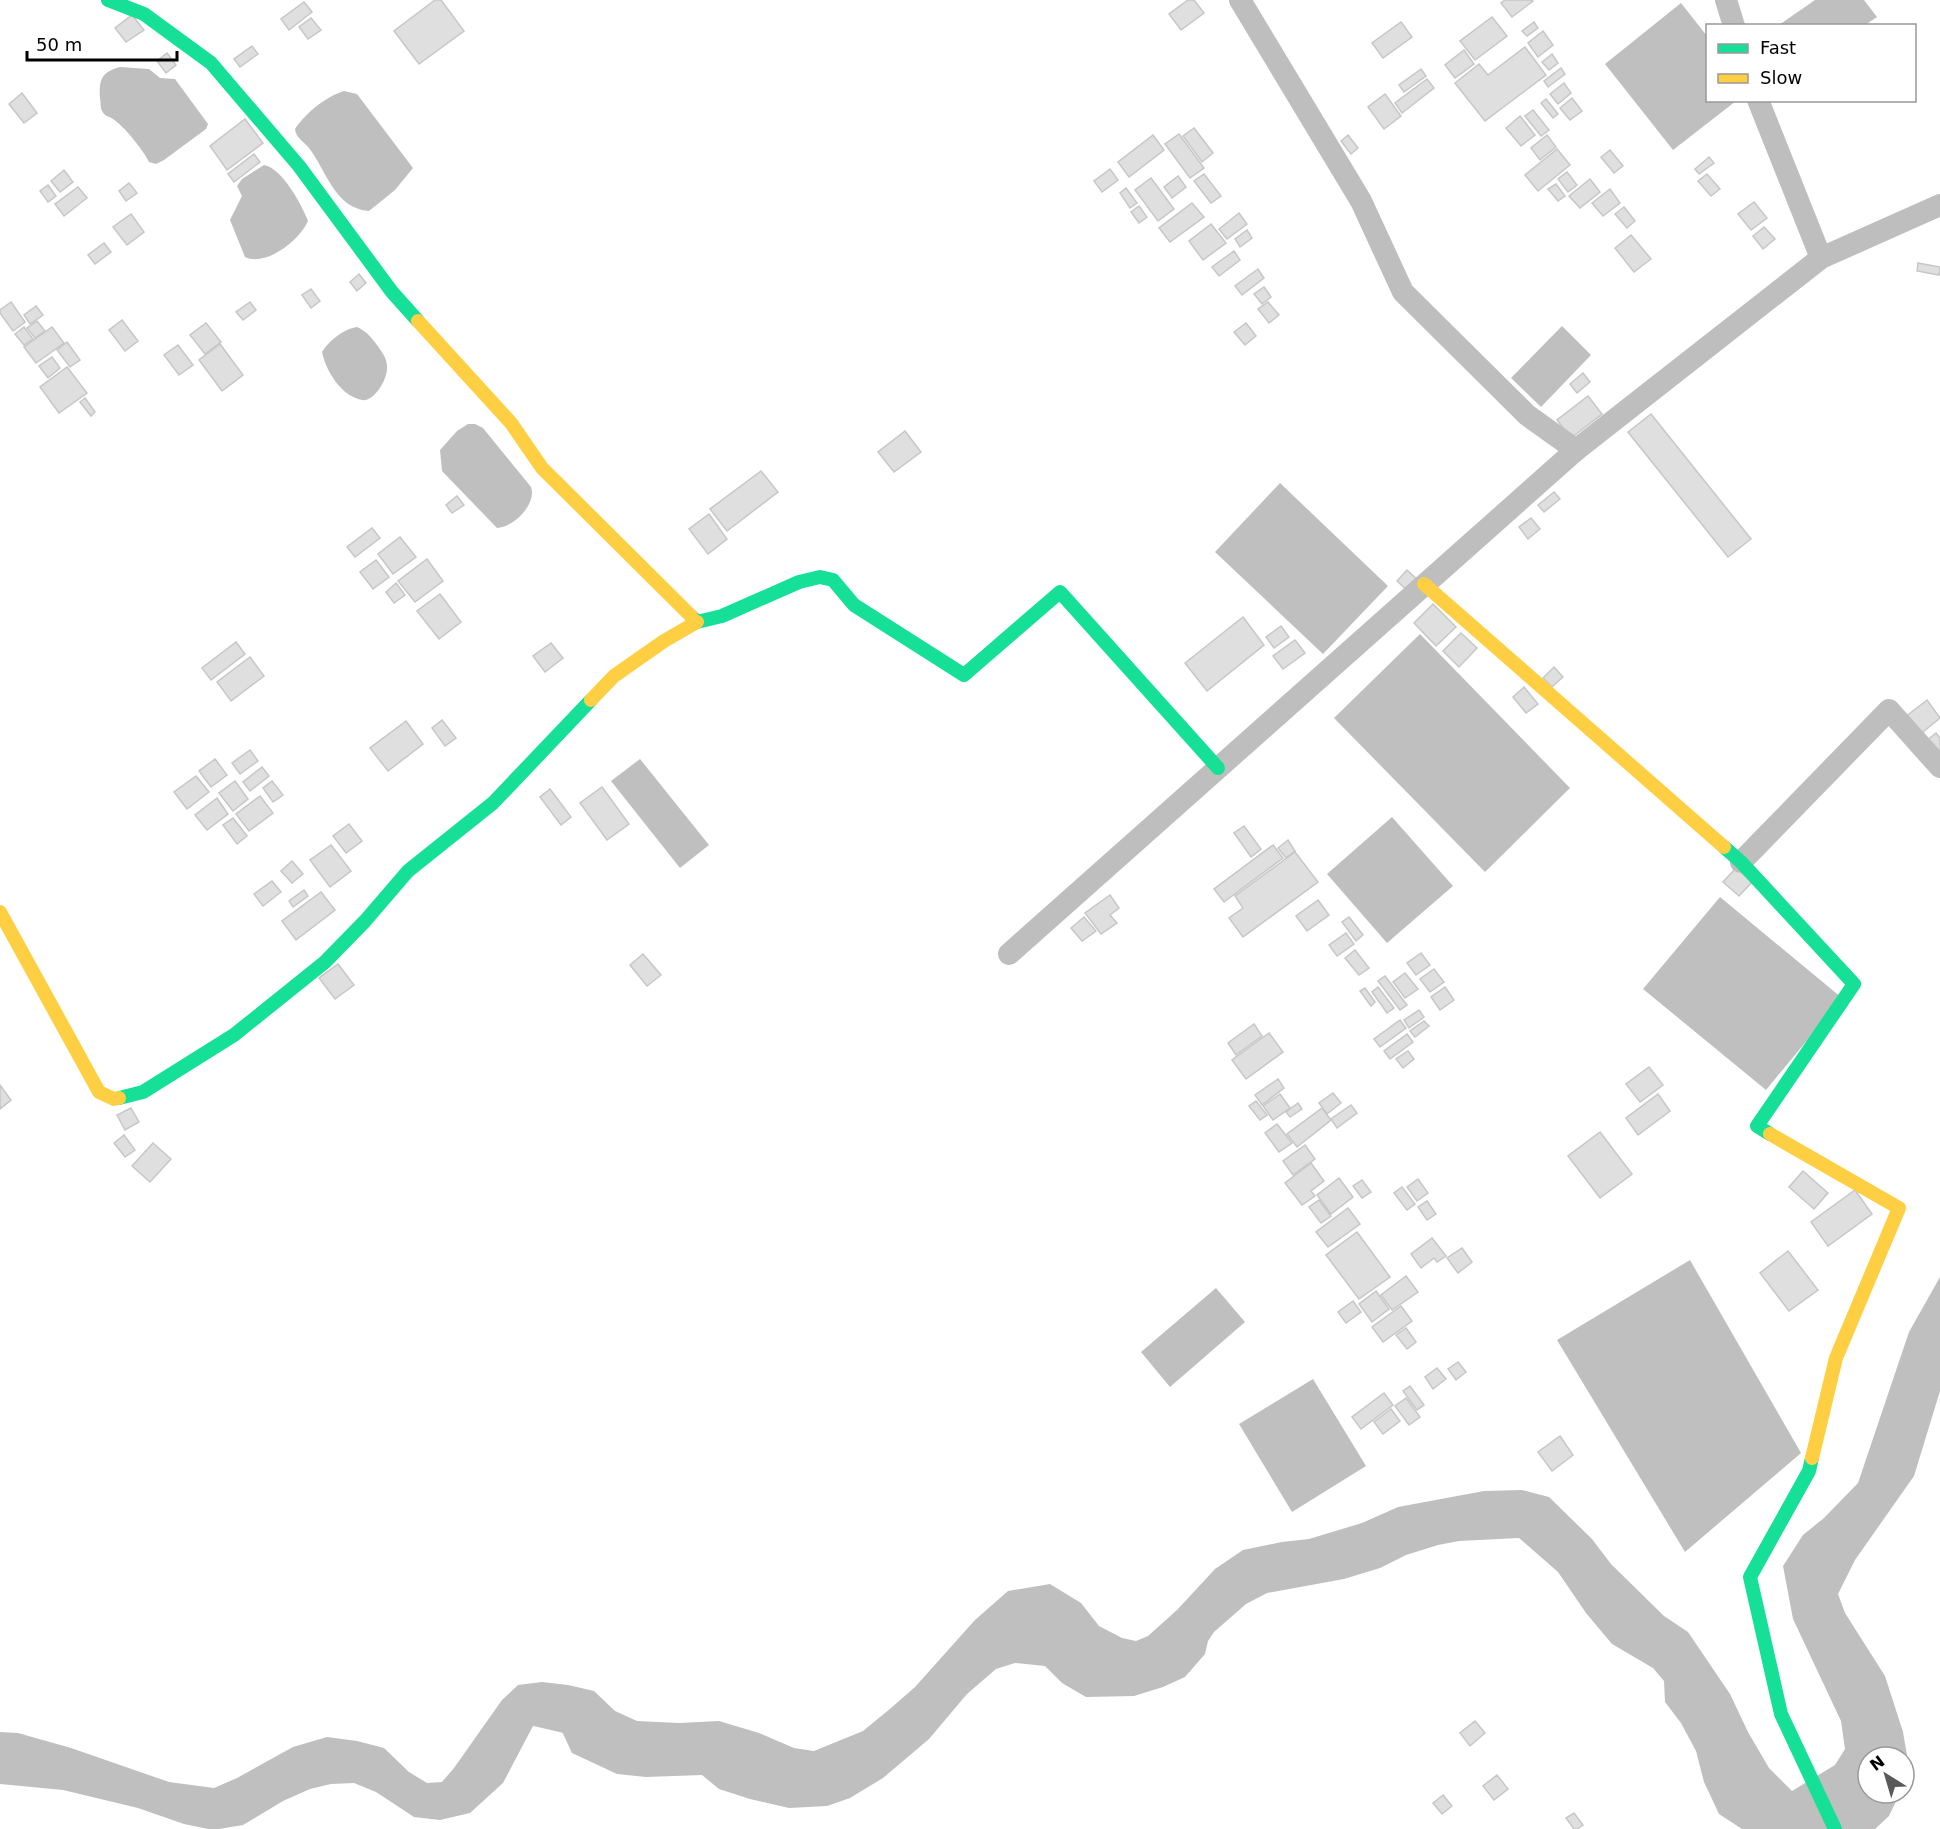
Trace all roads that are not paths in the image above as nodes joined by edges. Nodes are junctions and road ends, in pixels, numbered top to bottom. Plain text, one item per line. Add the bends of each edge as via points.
1 (108, 0) edge
2 (1240, 0) edge
3 (1726, 0) edge
4 (1733, 24) edge
5 (1759, 102) edge
6 (1940, 205) edge
7 (1821, 258) junction
8 (1576, 450) junction
9 (1424, 584) junction
10 (697, 622) junction
11 (1940, 767) edge
12 (1218, 768) junction
13 (1741, 862) junction
14 (0, 912) edge
15 (1009, 954) dead end
16 (1834, 1829) edge

1 - 10 street via 144,14 211,63 298,166 393,292 511,423 542,468
2 - 8 street via 1361,201 1403,292 1527,415
3 - 4 street
5 - 7 street
6 - 7 street
7 - 8 street
8 - 9 street
9 - 12 street
9 - 13 street
10 - 12 street via 820,577 833,580 854,605 964,675 1060,592
10 - 14 street via 614,676 493,803 408,871 325,962 234,1035 143,1092 114,1100 99,1092
11 - 13 street via 1889,710
12 - 15 street
13 - 16 street via 1854,984 1757,1126 1899,1208 1836,1358 1809,1471 1750,1577 1781,1714

